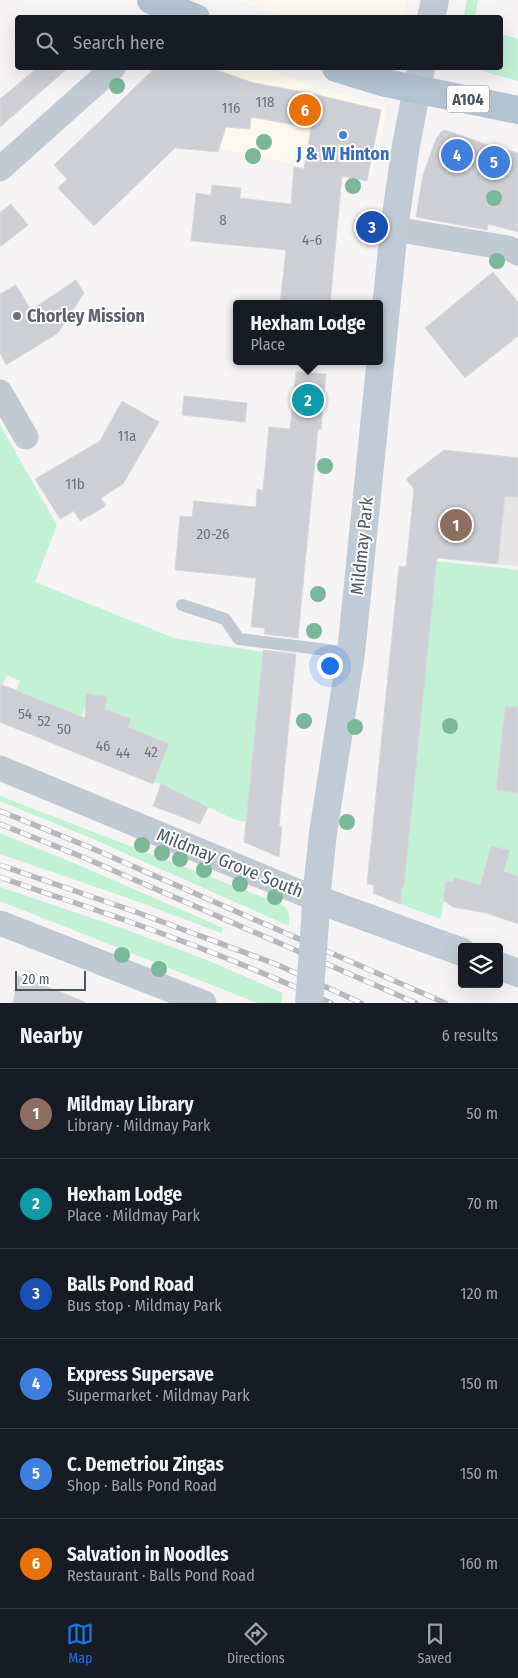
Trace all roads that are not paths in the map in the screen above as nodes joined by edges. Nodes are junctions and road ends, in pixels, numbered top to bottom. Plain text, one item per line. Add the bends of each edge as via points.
1 (434, 0) edge
2 (153, 6) edge
3 (196, 11) edge
4 (432, 15) edge
5 (111, 70) edge
6 (342, 70) edge
7 (419, 78) edge
8 (518, 110) edge
9 (0, 169) edge
10 (394, 228) junction
11 (518, 253) edge
12 (383, 337) edge
13 (380, 365) edge
14 (0, 392) edge
15 (26, 437) dead end
16 (182, 605) dead end
17 (351, 653) junction
18 (0, 768) edge
19 (315, 911) junction
20 (0, 923) edge
21 (458, 951) edge
22 (503, 967) edge
23 (518, 973) edge
24 (204, 1003) edge
25 (308, 1003) edge

1 - 4 street
2 - 3 main road
5 - 9 street
6 - 7 main road, A104 via 381,82
7 - 8 main road, A104
7 - 10 street, Mildmay Park
10 - 11 street via 508,248
10 - 12 street, Mildmay Park
13 - 17 street, Mildmay Park
14 - 15 street
16 - 17 lane via 225,618 239,639
17 - 19 street, Mildmay Park via 323,833
18 - 19 street, Mildmay Grove South
19 - 21 street, Mildmay Grove South
19 - 25 street, Mildmay Park, bridge
20 - 24 street
22 - 23 street

